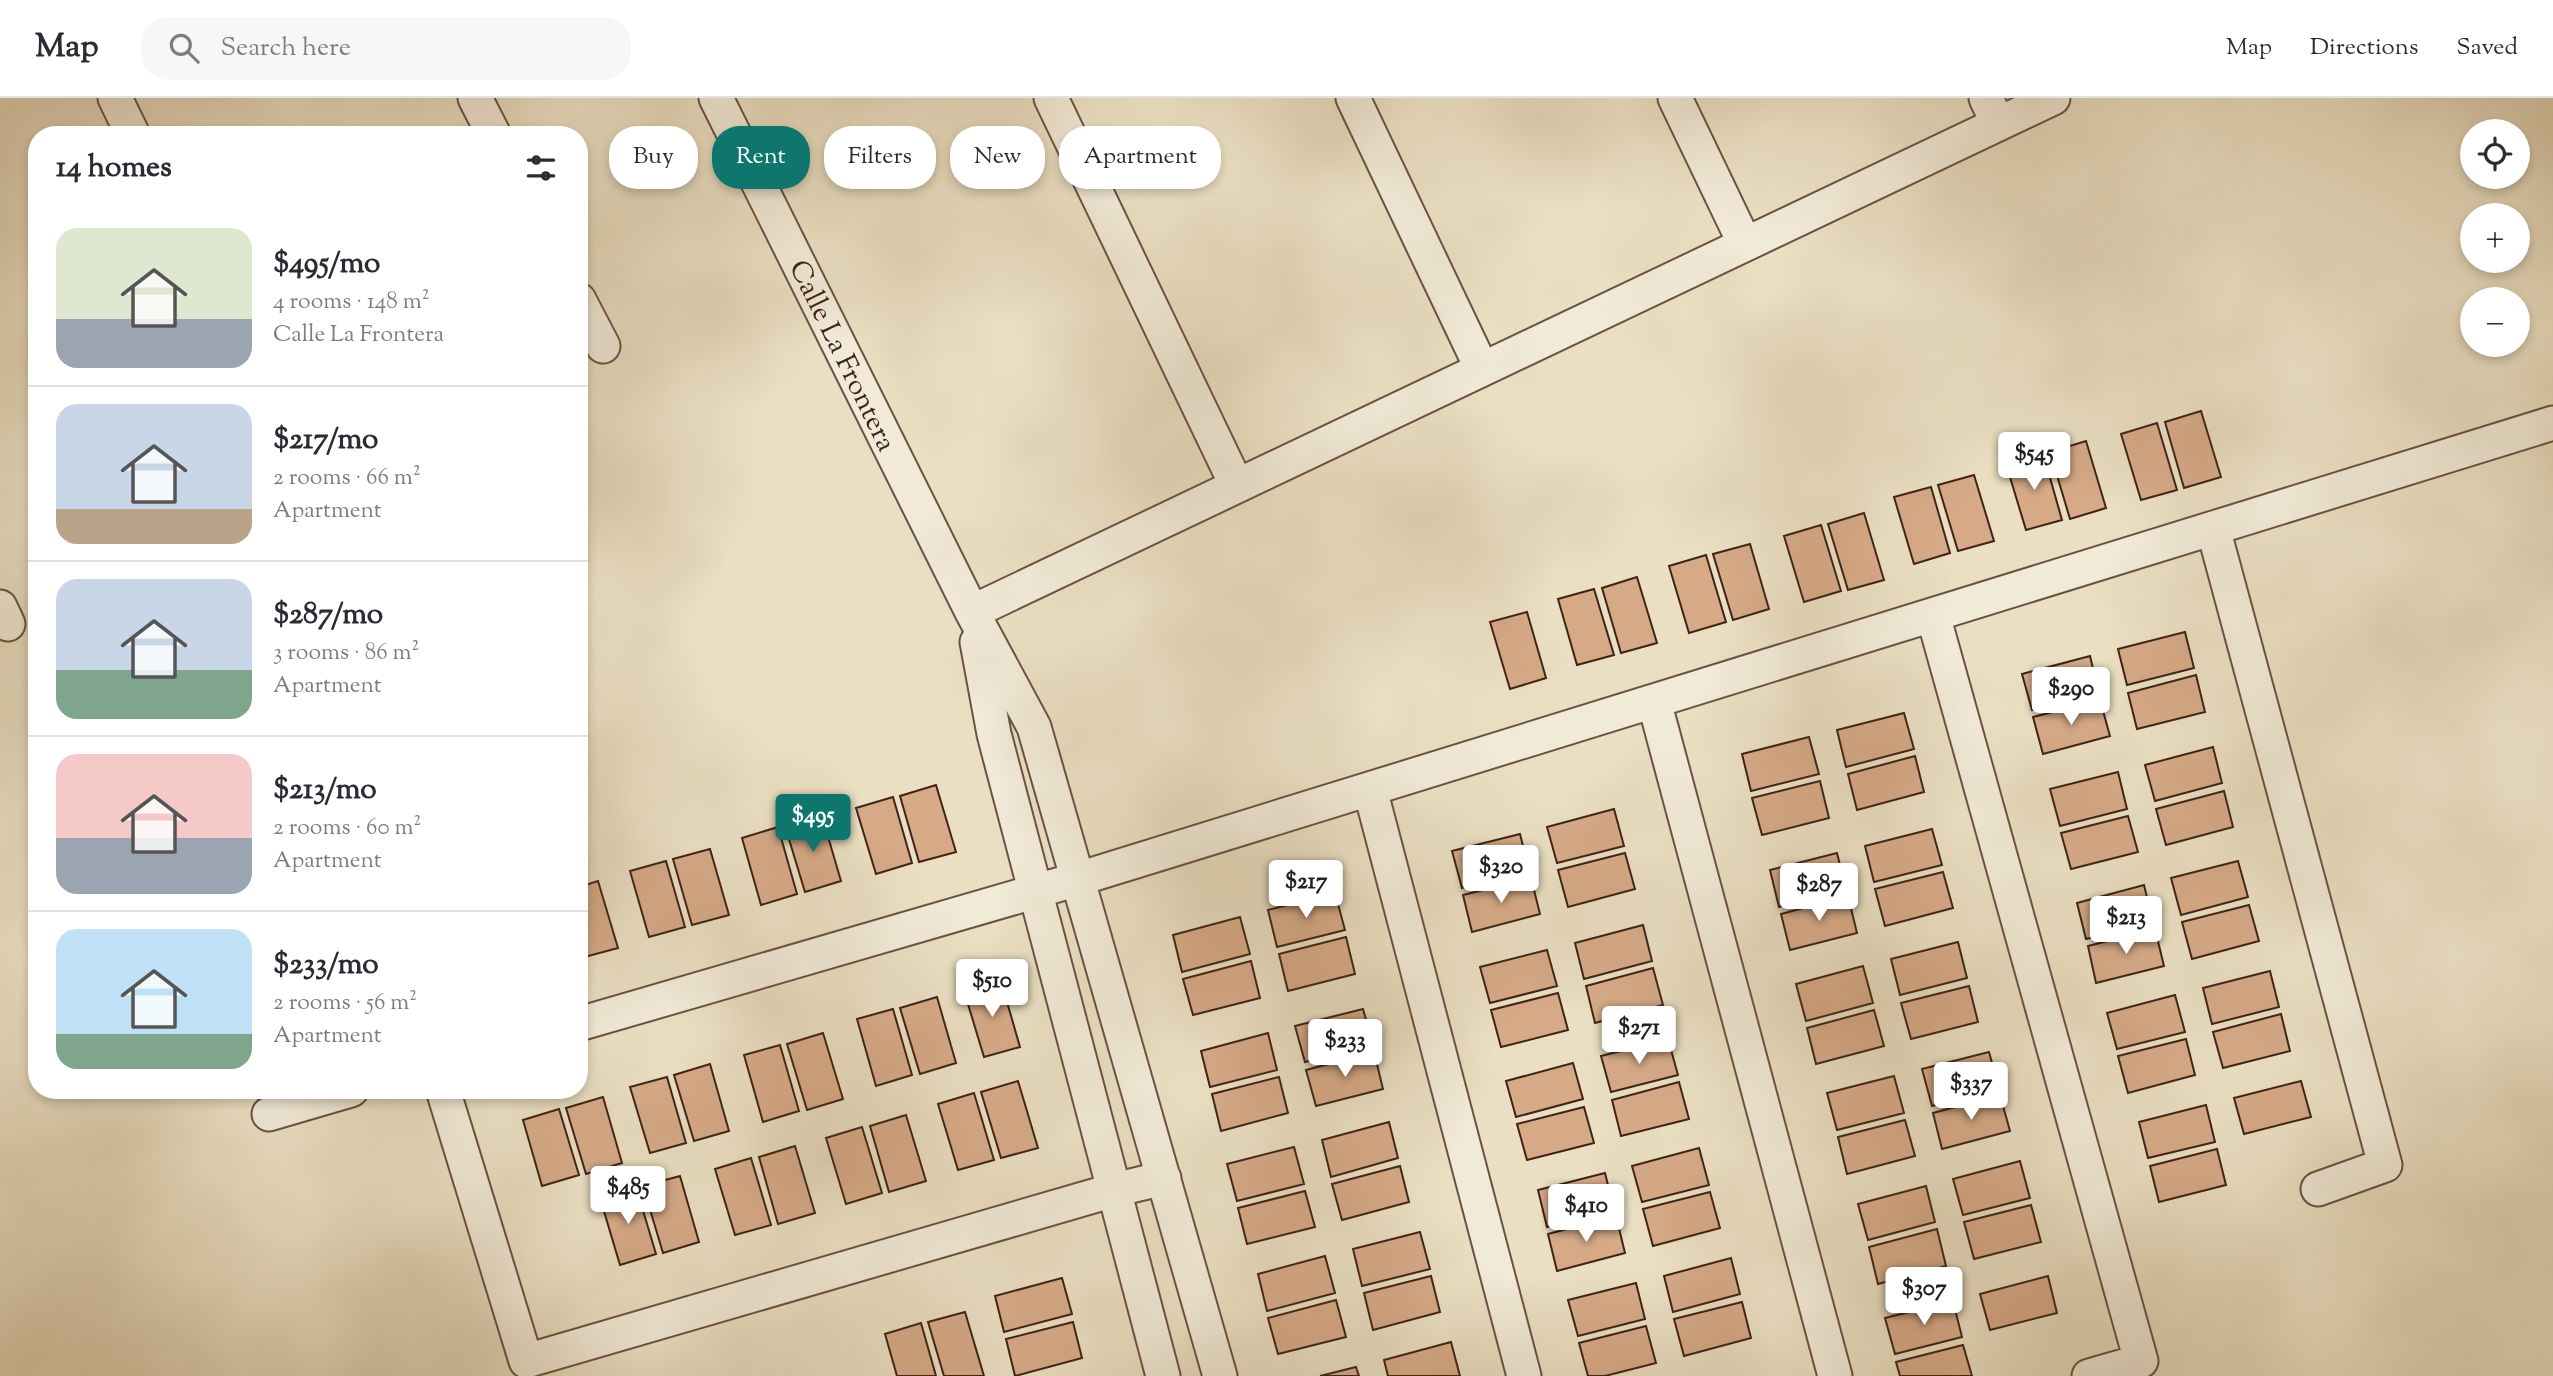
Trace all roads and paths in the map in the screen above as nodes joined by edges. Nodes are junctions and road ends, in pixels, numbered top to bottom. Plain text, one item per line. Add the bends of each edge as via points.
1 (115, 98) edge
2 (475, 98) edge
3 (716, 98) edge
4 (1051, 98) edge
5 (1353, 98) edge
6 (1675, 98) edge
7 (2053, 98) edge
8 (1992, 111) edge
9 (129, 126) edge
10 (489, 126) edge
11 (1745, 244) junction
12 (588, 317) edge
13 (603, 346) dead end
14 (1482, 369) junction
15 (2553, 423) edge
16 (1237, 486) junction
17 (2213, 528) junction
18 (972, 612) junction
19 (1933, 615) junction
20 (1654, 701) junction
21 (1370, 789) junction
22 (1078, 879) junction
23 (1036, 891) junction
24 (588, 1021) edge
25 (320, 1099) edge
26 (446, 1099) edge
27 (269, 1114) dead end
28 (1164, 1178) junction
29 (2318, 1189) dead end
30 (1114, 1190) junction
31 (521, 1368) edge
32 (1163, 1376) edge
33 (1220, 1376) edge
34 (1524, 1376) edge
35 (1835, 1376) edge
36 (2089, 1376) edge

1 - 9 street
2 - 10 street
3 - 18 street, Calle La Frontera
4 - 16 street
5 - 14 street
6 - 11 street
7 - 8 street
8 - 11 street
11 - 14 street
12 - 13 street
14 - 16 street
15 - 17 street
16 - 18 street
17 - 19 street
17 - 29 street via 2385,1165
18 - 22 street via 1034,727
18 - 23 street via 994,734
19 - 20 street
19 - 36 street via 2141,1361
20 - 21 street
20 - 35 street
21 - 22 street
21 - 34 street
22 - 23 street
22 - 28 street
23 - 24 street
23 - 30 street
25 - 27 street
26 - 31 street
28 - 30 street
28 - 33 street
30 - 31 street
30 - 32 street

